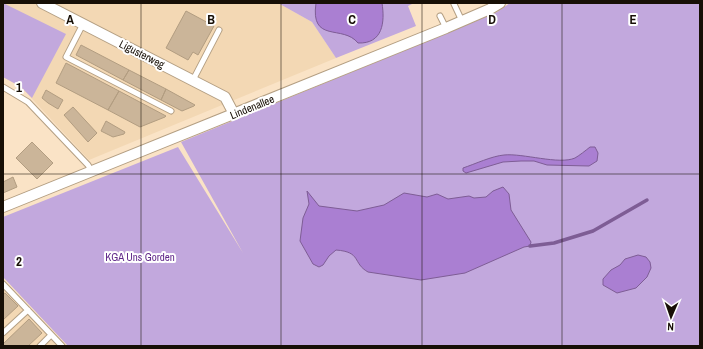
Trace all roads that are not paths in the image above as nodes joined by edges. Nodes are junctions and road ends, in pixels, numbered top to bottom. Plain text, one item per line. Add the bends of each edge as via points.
1 (42, 3) edge
2 (500, 3) edge
3 (454, 4) dead end
4 (440, 16) dead end
5 (462, 21) junction
6 (83, 24) junction
7 (446, 28) junction
8 (219, 30) dead end
9 (193, 80) junction
10 (4, 88) edge
11 (171, 111) dead end
12 (234, 114) junction
13 (92, 172) junction
14 (3, 208) edge
15 (3, 284) edge
16 (28, 310) junction
17 (3, 333) edge
18 (51, 335) junction
19 (40, 346) edge
20 (62, 346) edge

1 - 6 street, Ligusterweg
2 - 5 street, Lindenallee
3 - 5 lane
4 - 7 lane
5 - 7 street, Lindenallee
6 - 9 street, Ligusterweg
6 - 11 lane via 66,57
7 - 12 street, Lindenallee
8 - 9 lane
9 - 12 street, Ligusterweg via 225,97
10 - 13 lane via 28,102
12 - 13 street, Lindenallee
13 - 14 street, Lindenallee
15 - 16 lane
16 - 17 lane
16 - 18 lane
18 - 19 lane
18 - 20 lane

